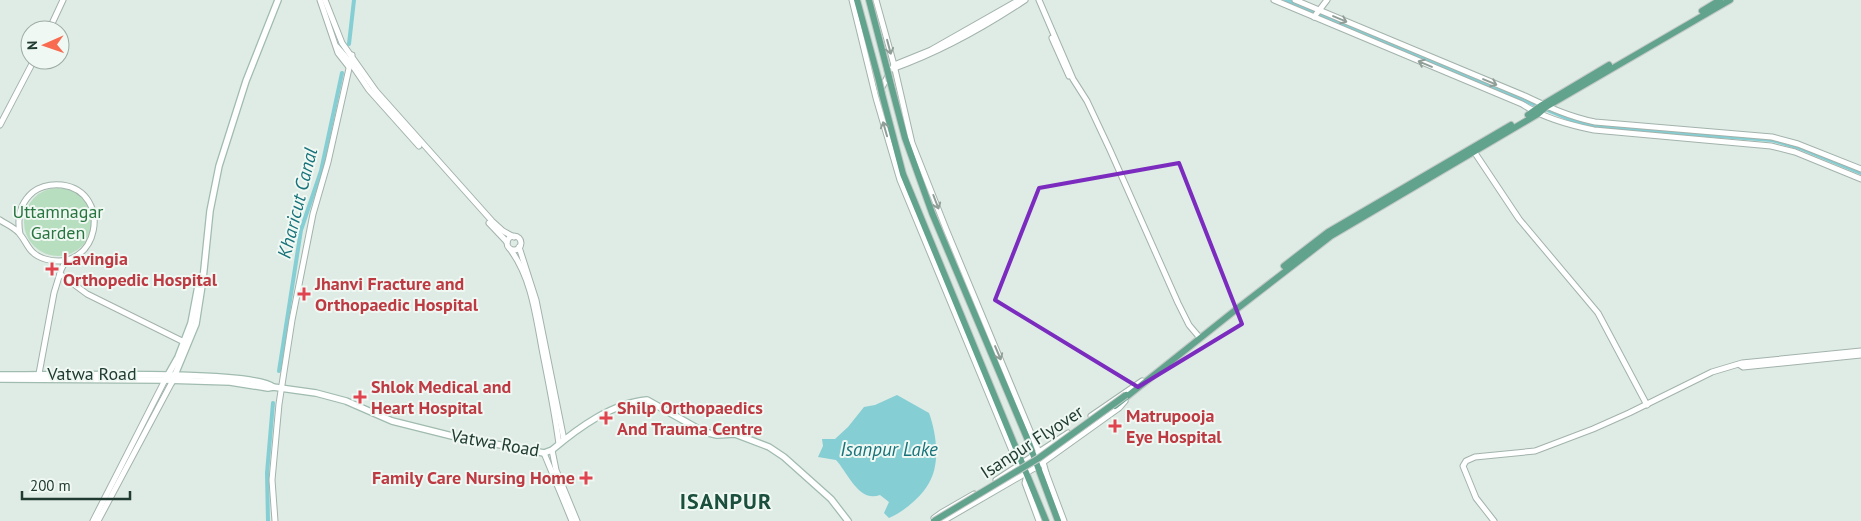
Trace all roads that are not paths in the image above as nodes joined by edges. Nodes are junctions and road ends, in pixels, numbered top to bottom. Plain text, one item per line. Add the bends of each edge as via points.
1 (63, 0) edge
2 (276, 0) edge
3 (320, 0) edge
4 (326, 0) edge
5 (852, 0) edge
6 (857, 0) edge
7 (869, 0) edge
8 (876, 0) edge
9 (1019, 0) edge
10 (1025, 0) edge
11 (1038, 0) edge
12 (1274, 0) edge
13 (1295, 0) edge
14 (1327, 0) edge
15 (1720, 0) edge
16 (1730, 0) edge
17 (1319, 10) junction
18 (1314, 17) junction
19 (54, 20) edge
20 (340, 38) junction
21 (337, 47) junction
22 (352, 55) junction
23 (349, 64) junction
24 (892, 68) junction
25 (29, 70) edge
26 (876, 98) junction
27 (1539, 110) junction
28 (0, 125) edge
29 (1716, 132) junction
30 (1715, 141) junction
31 (1473, 150) junction
32 (1861, 169) edge
33 (1861, 179) edge
34 (920, 180) junction
35 (908, 185) junction
36 (0, 220) edge
37 (21, 225) junction
38 (10, 226) junction
39 (20, 234) junction
40 (514, 236) junction
41 (507, 242) junction
42 (519, 247) junction
43 (510, 249) junction
44 (63, 259) junction
45 (60, 272) junction
46 (951, 303) junction
47 (961, 313) junction
48 (1200, 336) junction
49 (969, 340) junction
50 (186, 343) junction
51 (1861, 351) edge
52 (1861, 355) edge
53 (1820, 357) junction
54 (0, 375) edge
55 (38, 377) junction
56 (170, 378) junction
57 (0, 379) edge
58 (1142, 381) junction
59 (282, 388) junction
60 (1128, 396) junction
61 (1647, 405) junction
62 (564, 440) junction
63 (559, 444) junction
64 (552, 450) junction
65 (544, 453) junction
66 (1037, 455) junction
67 (1040, 464) junction
68 (1021, 465) junction
69 (1025, 474) junction
70 (93, 521) edge
71 (98, 521) edge
72 (275, 521) edge
73 (572, 521) edge
74 (577, 521) edge
75 (848, 521) edge
76 (933, 521) edge
77 (938, 521) edge
78 (943, 521) edge
79 (1039, 521) edge
80 (1046, 521) edge
81 (1058, 521) edge
82 (1064, 521) edge
83 (1494, 521) edge

1 - 19 street
2 - 50 main road via 244,82 217,165
3 - 21 street
4 - 20 street
5 - 26 street
6 - 35 main road, bridge
7 - 24 main road
8 -> 24 street
9 - 24 street via 931,50
10 - 24 street via 976,31 924,57
11 - 48 street via 1178,303
12 - 18 street
13 - 17 street
14 - 17 street
15 - 27 main road
16 - 27 main road
17 - 18 street
17 -> 27 street
27 -> 18 street
20 - 21 street
20 - 22 street
21 - 23 street
22 - 23 street
22 - 40 street via 380,97 420,143 492,221
23 - 41 street via 381,105
23 - 59 street via 313,214
24 - 26 street
24 - 34 main road, bridge via 890,81
24 -> 66 street via 912,143
25 - 28 street
46 -> 26 street via 900,180
27 - 29 street via 1595,122
27 - 30 street via 1578,127 1594,130
27 - 31 main road
29 - 30 street
29 - 32 street via 1784,140
30 - 33 street via 1782,148
31 - 48 main road via 1328,232
31 - 61 street via 1519,219 1598,313
34 - 35 main road
34 - 66 main road
35 - 47 main road
36 - 38 street
37 - 38 street
37 - 39 street
37 - 44 street via 19,214 33,192 56,184 79,192 90,204 94,228 91,239 78,255
38 - 39 street
39 - 44 street via 33,253 44,259
40 - 41 street
40 - 42 street via 519,240
41 - 43 street
42 - 43 street
42 - 62 street via 536,300
43 - 63 street via 523,270 533,301
44 - 45 street
45 - 50 street via 87,294
45 - 55 street
46 - 47 main road
46 - 49 street
47 - 49 main road
48 - 58 main road, Isanpur Flyover
48 - 60 main road
49 - 68 main road
49 - 68 street via 1015,458
50 - 56 main road
51 - 53 street
52 - 53 street
53 - 61 street via 1740,365 1712,372
54 - 55 main road, Vatwa Road
55 - 56 main road, Vatwa Road
55 - 57 main road, Vatwa Road
56 - 59 main road, Vatwa Road
56 - 70 street
56 - 71 street
58 - 60 main road, Isanpur Flyover
58 - 66 street
59 - 65 main road, Vatwa Road via 346,401 392,421 431,431
59 - 72 street via 272,480
60 - 67 street via 1118,408
60 - 76 main road, Isanpur Flyover, bridge via 1040,458
60 - 77 main road, Isanpur Flyover, bridge via 1041,460
61 - 83 street via 1535,451 1475,456 1466,461 1463,466 1474,492
62 - 63 main road, Vatwa Road
62 - 75 main road, Vatwa Road via 600,415 637,400 647,400 704,432 734,434 769,447 831,499
63 - 64 main road, Vatwa Road
64 - 65 main road, Vatwa Road
64 - 74 street via 556,470
65 - 73 street
66 - 67 main road
66 - 68 street
67 - 69 street
67 - 81 main road
67 - 82 street
68 - 69 main road
68 - 76 street
69 - 78 street
69 - 79 street via 1025,483
69 - 80 main road

